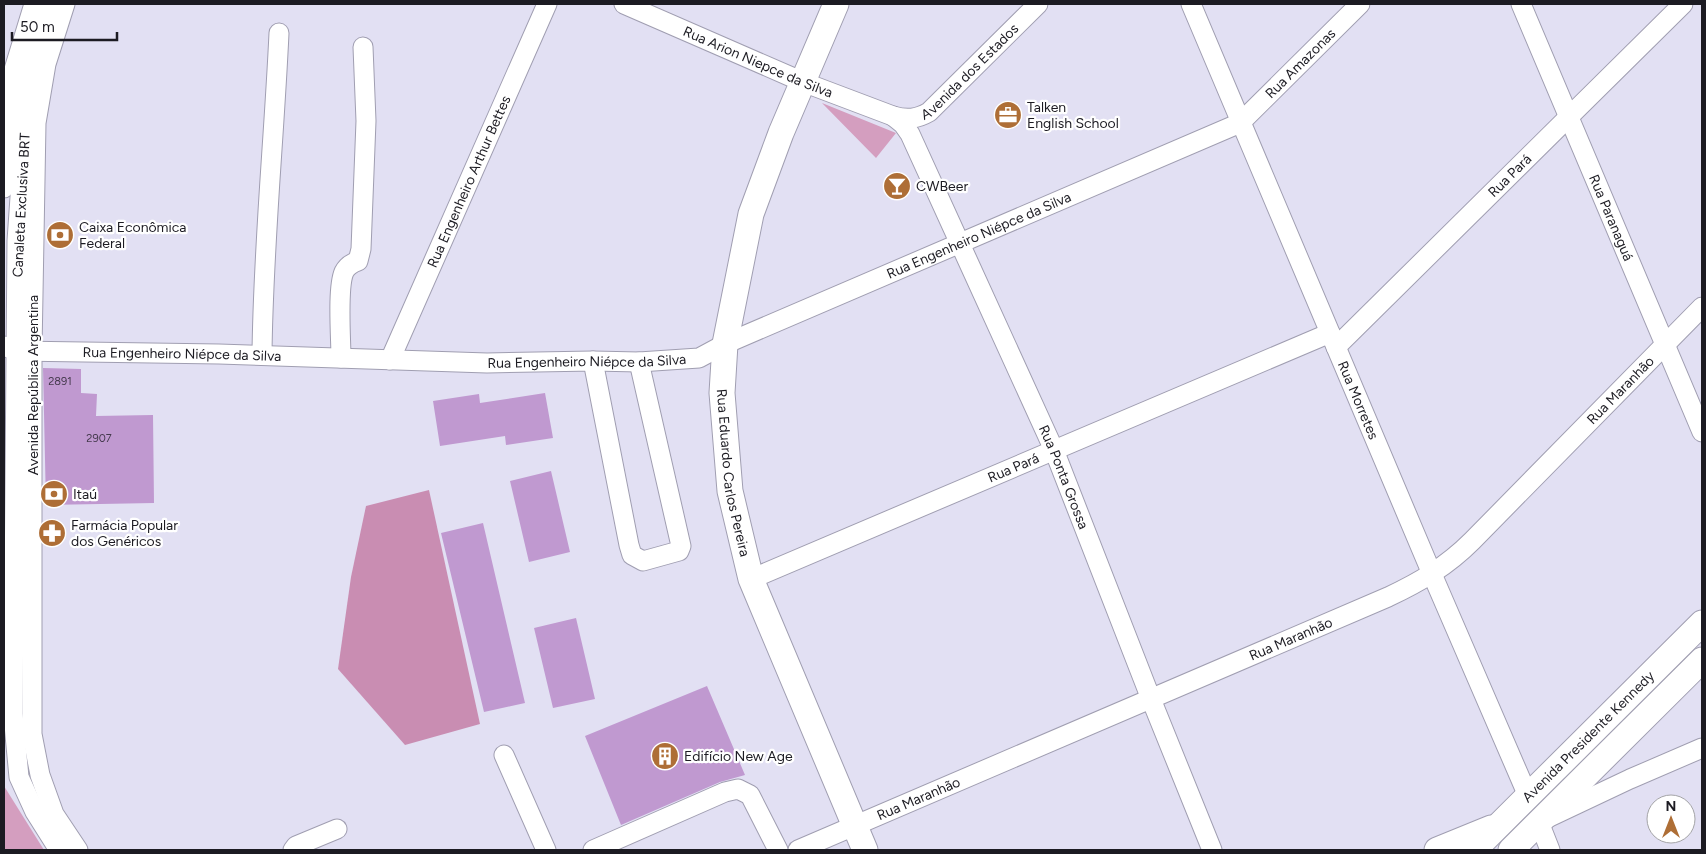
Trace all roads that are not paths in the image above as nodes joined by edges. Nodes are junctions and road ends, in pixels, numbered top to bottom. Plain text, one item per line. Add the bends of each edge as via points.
1 (34, 4) edge
2 (51, 4) edge
3 (65, 4) edge
4 (547, 4) edge
5 (624, 4) edge
6 (836, 4) edge
7 (1038, 4) edge
8 (1191, 4) edge
9 (1360, 4) edge
10 (1521, 4) edge
11 (1683, 4) edge
12 (279, 33) dead end
13 (363, 47) dead end
14 (11, 49) edge
15 (803, 82) junction
16 (893, 116) junction
17 (1569, 117) junction
18 (1240, 123) junction
19 (4, 188) edge
20 (960, 243) junction
21 (1702, 307) edge
22 (1333, 340) junction
23 (725, 344) junction
24 (1665, 344) junction
25 (17, 349) edge
26 (262, 355) junction
27 (341, 358) junction
28 (390, 360) junction
29 (593, 361) junction
30 (639, 362) junction
31 (17, 384) edge
32 (1702, 432) edge
33 (1054, 450) junction
34 (1432, 574) junction
35 (750, 579) junction
36 (1702, 623) edge
37 (1702, 660) edge
38 (1151, 699) junction
39 (1702, 748) edge
40 (504, 755) dead end
41 (1604, 758) junction
42 (1630, 779) junction
43 (1528, 796) junction
44 (1539, 822) junction
45 (1500, 824) junction
46 (855, 826) junction
47 (337, 829) dead end
48 (1444, 849) edge
49 (59, 850) edge
50 (78, 850) edge
51 (293, 850) edge
52 (546, 850) edge
53 (593, 850) edge
54 (778, 850) edge
55 (798, 850) edge
56 (865, 850) edge
57 (1212, 850) edge
58 (1474, 850) edge
59 (1511, 850) edge
60 (1550, 850) edge

1 - 14 street
2 - 25 street, Canaleta Exclusiva BRT via 28,80 17,241
3 - 25 street, Avenida República Argentina via 46,64 36,123
4 - 28 street, Rua Engenheiro Arthur Bettes
5 - 15 street, Rua Arion Niepce da Silva
6 - 15 main road, Rua Eduardo Carlos Pereira
7 - 16 street, Avenida dos Estados via 929,112 908,119
8 - 18 street, Rua Morretes
9 - 18 street, Rua Amazonas
10 - 17 street, Rua Paranaguá
11 - 17 street, Rua Pará
12 - 26 street via 263,286
13 - 27 street via 366,121 361,249 358,261 349,265 344,273 341,289
14 - 19 street
15 - 16 street, Rua Arion Niepce da Silva
15 - 23 main road, Rua Eduardo Carlos Pereira via 751,214
16 - 20 street, Rua Ponta Grossa via 907,128
17 - 22 street, Rua Pará
17 - 24 street, Rua Paranaguá
18 - 20 street, Rua Engenheiro Niépce da Silva
18 - 22 street, Rua Morretes
20 - 23 street, Rua Engenheiro Niépce da Silva
20 - 33 street, Rua Ponta Grossa
21 - 24 street, Rua Maranhão
22 - 33 street, Rua Pará
22 - 34 street, Rua Morretes
23 - 30 street, Rua Engenheiro Niépce da Silva via 691,360
23 - 35 main road, Rua Eduardo Carlos Pereira via 722,393 730,491
24 - 32 street, Rua Paranaguá
24 - 34 street, Rua Maranhão via 1472,541
25 - 26 street, Rua Engenheiro Niépce da Silva
25 - 31 street, Avenida República Argentina
26 - 27 street, Rua Engenheiro Niépce da Silva
27 - 28 street, Rua Engenheiro Niépce da Silva
28 - 29 street, Rua Engenheiro Niépce da Silva via 487,363
29 - 30 street, Rua Engenheiro Niépce da Silva
29 - 30 street via 629,546 632,555 643,561 679,551 681,546
31 - 49 street via 15,741 19,777 35,812
31 - 50 street, Avenida República Argentina via 32,734 40,774 54,814
33 - 35 street, Rua Pará
33 - 38 street, Rua Ponta Grossa
34 - 38 street, Rua Maranhão via 1388,597
34 - 43 street, Rua Morretes
35 - 46 main road, Rua Eduardo Carlos Pereira
36 - 43 main road, Avenida Presidente Kennedy
37 - 41 main road, Avenida Presidente Kennedy
38 - 46 street, Rua Maranhão
38 - 57 street, Rua Ponta Grossa
39 - 42 street
40 - 52 street
41 - 42 street via 1618,776
41 - 44 main road, Avenida Presidente Kennedy
42 - 44 street
43 - 45 main road, Avenida Presidente Kennedy
44 - 59 main road, Avenida Presidente Kennedy
44 - 60 street
45 - 48 main road
45 - 58 main road, Avenida Presidente Kennedy
46 - 55 street, Rua Maranhão
46 - 56 main road, Rua Eduardo Carlos Pereira
47 - 51 street
53 - 54 street via 725,792 738,790 750,795

